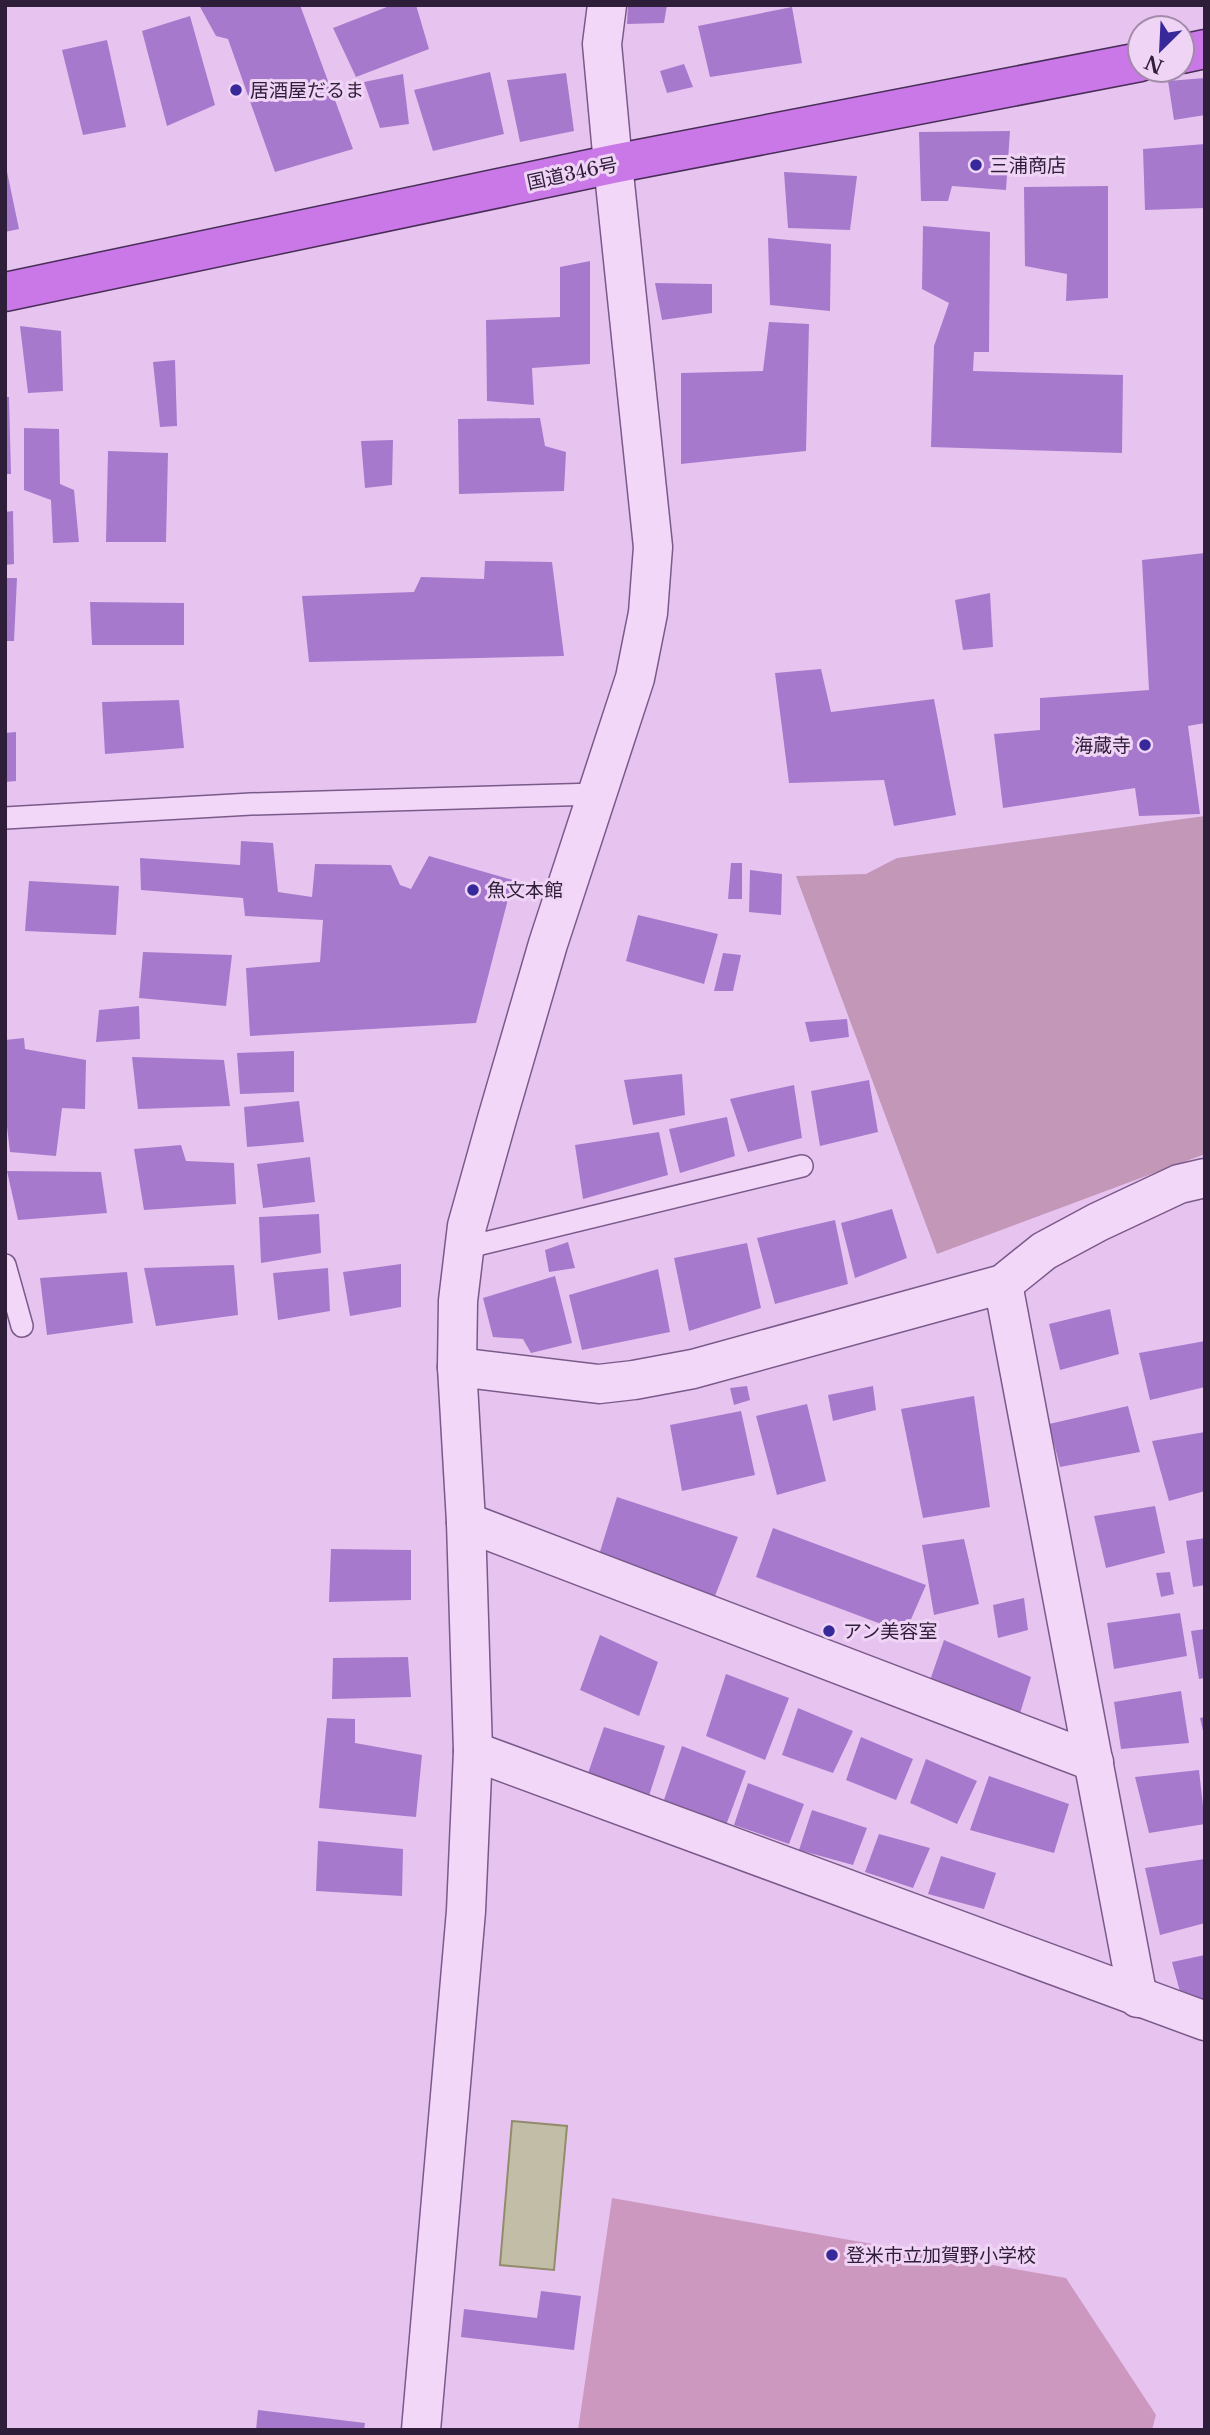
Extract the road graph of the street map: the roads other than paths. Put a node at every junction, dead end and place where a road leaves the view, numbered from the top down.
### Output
1 (607, 5) edge
2 (1126, 65) edge
3 (613, 164) junction
4 (5, 292) edge
5 (597, 794) junction
6 (5, 818) edge
7 (802, 1166) dead end
8 (1205, 1178) edge
9 (464, 1248) junction
10 (5, 1265) edge
11 (1003, 1284) junction
12 (22, 1325) dead end
13 (457, 1367) junction
14 (466, 1522) junction
15 (473, 1751) junction
16 (1094, 1762) junction
17 (1138, 1998) junction
18 (1205, 2021) edge
19 (421, 2430) edge

1 - 3 street
2 - 3 highway, 国道346号
3 - 4 highway, 国道346号
3 - 5 street
5 - 6 lane
5 - 9 street
7 - 9 lane
8 - 11 street
9 - 13 street
10 - 12 lane
11 - 13 street
11 - 16 street
13 - 14 street
14 - 15 street
14 - 16 street
15 - 17 street
15 - 19 street
16 - 17 street
17 - 18 street

